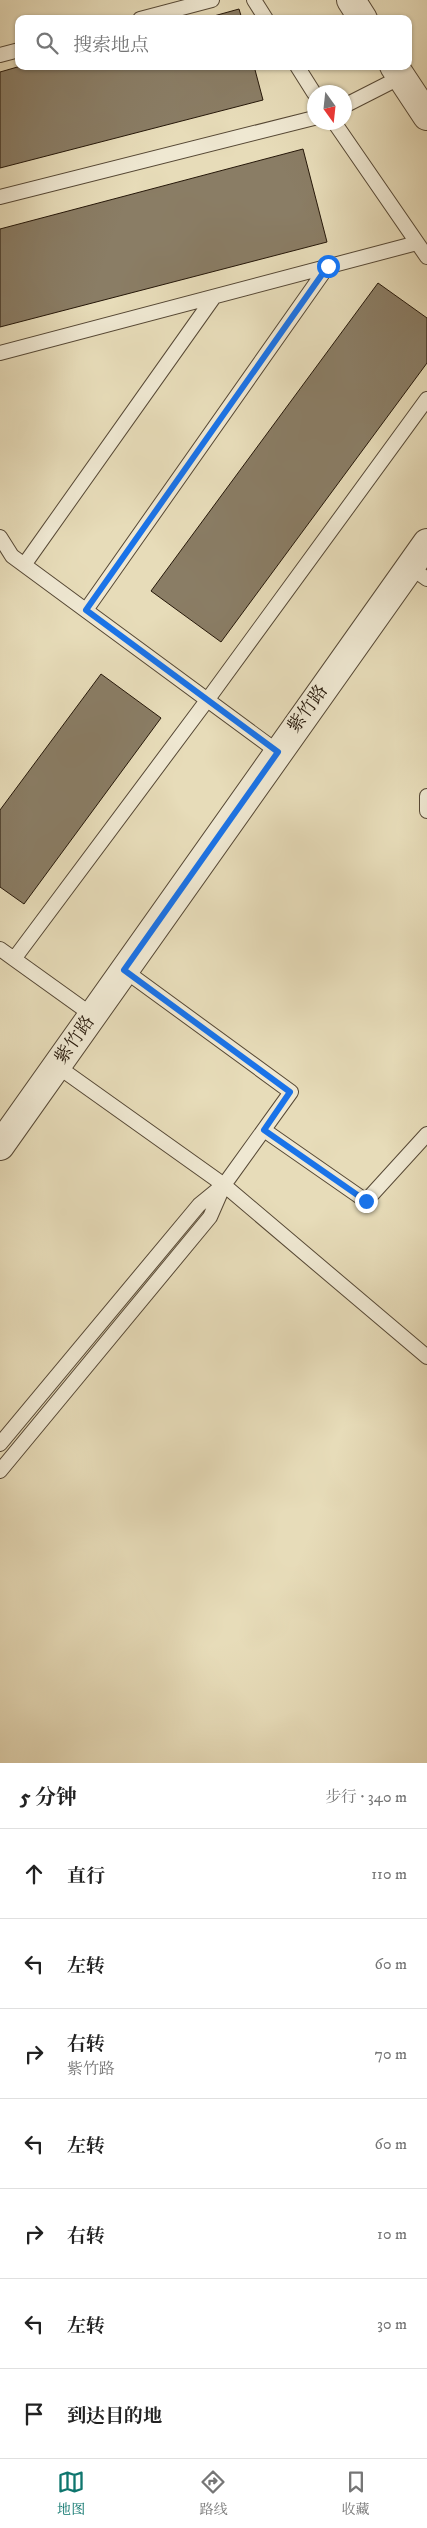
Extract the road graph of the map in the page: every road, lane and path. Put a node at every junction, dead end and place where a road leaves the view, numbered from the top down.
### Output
1 (212, 0) edge
2 (254, 0) edge
3 (351, 0) edge
4 (155, 15) edge
5 (263, 15) edge
6 (360, 15) edge
7 (15, 51) edge
8 (0, 55) edge
9 (300, 70) edge
10 (398, 72) edge
11 (309, 85) edge
12 (352, 101) edge
13 (427, 116) edge
14 (307, 120) edge
15 (339, 130) edge
16 (0, 197) edge
17 (417, 243) junction
18 (427, 257) edge
19 (328, 266) junction
20 (214, 297) junction
21 (0, 353) edge
22 (427, 398) edge
23 (0, 537) edge
24 (427, 543) edge
25 (24, 565) junction
26 (418, 573) edge
27 (86, 610) junction
28 (208, 699) junction
29 (278, 752) junction
30 (427, 796) edge
31 (427, 810) edge
32 (0, 949) edge
33 (14, 959) junction
34 (124, 970) junction
35 (92, 1016) junction
36 (56, 1066) junction
37 (264, 1130) junction
38 (427, 1134) edge
39 (0, 1146) edge
40 (224, 1185) junction
41 (427, 1357) edge
42 (0, 1444) edge
43 (0, 1472) edge

1 - 4 lane
2 - 5 lane
3 - 6 street
7 - 8 lane
9 - 11 lane
10 - 12 lane
10 - 13 street
14 - 16 lane
15 - 17 lane
17 - 18 lane
17 - 19 lane
19 - 20 lane
19 - 27 lane
20 - 21 lane
20 - 25 lane
22 - 28 lane
23 - 25 lane
24 - 26 street, 紫竹路
25 - 27 lane
26 - 29 street, 紫竹路
27 - 28 lane
28 - 29 lane
28 - 33 lane
29 - 34 street, 紫竹路
30 - 31 lane
32 - 33 lane
33 - 35 lane
34 - 35 street, 紫竹路
34 - 37 lane
35 - 36 street, 紫竹路
36 - 39 street, 紫竹路
36 - 40 lane
37 - 38 lane
37 - 40 lane
40 - 41 lane
40 - 42 lane
40 - 43 lane

